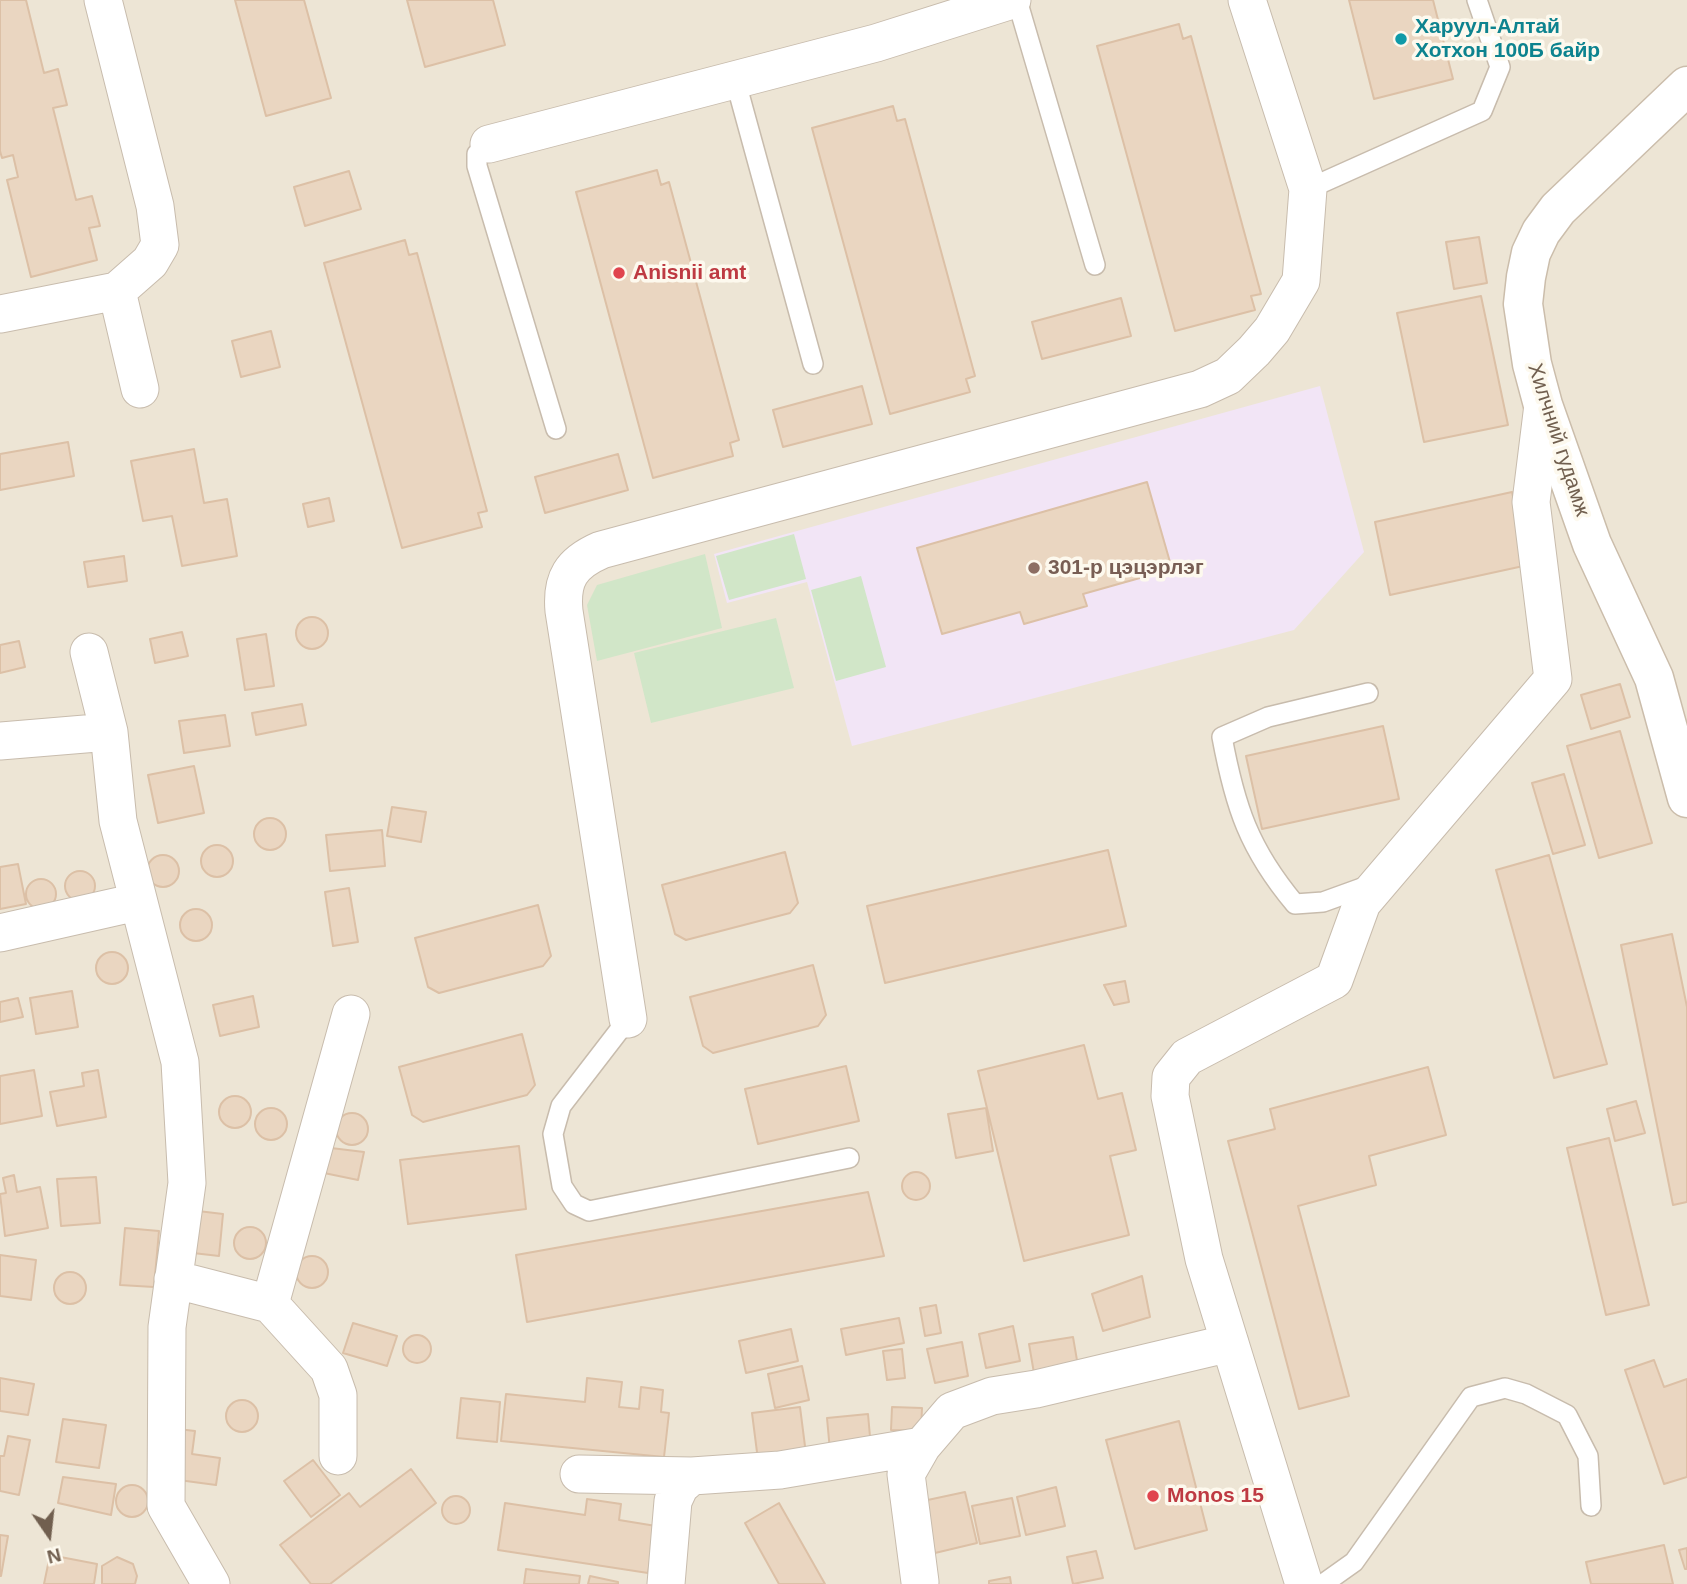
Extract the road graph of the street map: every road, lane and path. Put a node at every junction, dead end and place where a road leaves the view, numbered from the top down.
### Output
1 (103, 0) edge
2 (1014, 0) edge
3 (1247, 0) edge
4 (1477, 0) edge
5 (735, 79) junction
6 (1687, 86) edge
7 (489, 144) joint
8 (1308, 189) junction
9 (1095, 265) dead end
10 (117, 290) junction
11 (0, 314) edge
12 (813, 364) dead end
13 (140, 389) dead end
14 (1543, 405) junction
15 (555, 429) dead end
16 (89, 652) dead end
17 (1367, 693) dead end
18 (109, 732) junction
19 (0, 741) edge
20 (1687, 798) edge
21 (1381, 882) junction
22 (137, 902) junction
23 (0, 933) edge
24 (351, 1014) dead end
25 (628, 1020) joint
26 (849, 1158) dead end
27 (173, 1279) junction
28 (270, 1304) junction
29 (1230, 1343) junction
30 (922, 1446) junction
31 (338, 1456) dead end
32 (579, 1474) dead end
33 (692, 1476) junction
34 (1591, 1506) dead end
35 (920, 1582) dead end
36 (211, 1584) edge
37 (666, 1584) edge
38 (1304, 1584) edge
39 (1323, 1584) edge

1 - 10 street
2 - 5 street
2 - 9 lane
3 - 8 street
4 - 8 lane
5 - 7 street
5 - 12 lane
6 - 14 main road, Хилчний гудамж
7 - 15 lane
8 - 25 street
10 - 11 street
10 - 13 street
14 - 20 main road, Хилчний гудамж
14 - 21 street
16 - 18 street
17 - 21 lane
18 - 19 street
18 - 22 street
21 - 29 street
22 - 23 street
22 - 27 street
24 - 28 street
25 - 26 lane
27 - 28 street
27 - 36 street
28 - 31 street
29 - 30 street
29 - 38 street
30 - 33 street
30 - 35 street
32 - 33 street
33 - 37 street
34 - 39 lane

